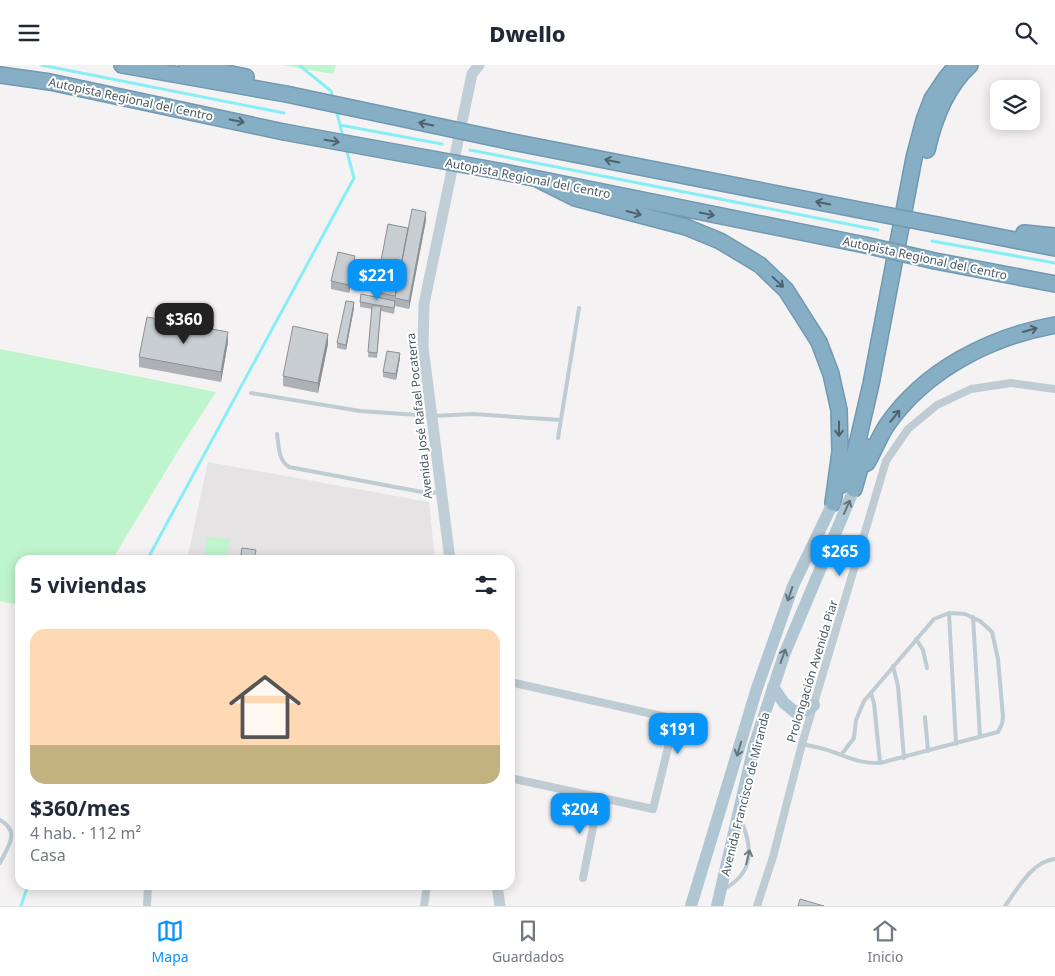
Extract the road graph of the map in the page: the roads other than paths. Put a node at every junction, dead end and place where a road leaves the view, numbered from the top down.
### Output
1 (122, 65) edge
2 (187, 65) edge
3 (479, 65) edge
4 (957, 65) edge
5 (970, 65) edge
6 (0, 75) edge
7 (280, 93) junction
8 (539, 180) junction
9 (939, 225) junction
10 (1055, 236) edge
11 (1055, 248) edge
12 (1055, 284) edge
13 (578, 308) dead end
14 (1055, 325) edge
15 (1055, 389) edge
16 (251, 393) dead end
17 (432, 415) junction
18 (561, 420) junction
19 (277, 433) dead end
20 (558, 438) dead end
21 (854, 489) junction
22 (441, 492) junction
23 (833, 503) junction
24 (449, 555) edge
25 (949, 613) junction
26 (972, 617) junction
27 (916, 639) junction
28 (893, 666) junction
29 (927, 668) dead end
30 (515, 683) edge
31 (773, 687) junction
32 (871, 693) junction
33 (814, 705) junction
34 (926, 717) dead end
35 (980, 737) junction
36 (802, 744) junction
37 (956, 744) junction
38 (928, 751) junction
39 (841, 755) junction
40 (904, 758) junction
41 (880, 763) junction
42 (515, 779) edge
43 (599, 797) junction
44 (738, 813) junction
45 (0, 820) edge
46 (1055, 859) edge
47 (0, 863) edge
48 (583, 878) dead end
49 (148, 890) edge
50 (426, 890) edge
51 (498, 890) edge
52 (720, 891) junction
53 (146, 906) edge
54 (424, 906) edge
55 (500, 906) edge
56 (691, 906) edge
57 (717, 906) edge
58 (757, 906) edge
59 (1005, 906) edge

1 - 7 highway
2 - 7 highway
3 - 17 street, Avenida José Rafael Pocaterra
4 - 23 highway
5 - 21 highway
6 -> 8 highway, Autopista Regional del Centro, bridge
9 -> 7 highway, bridge
8 -> 12 highway, Autopista Regional del Centro, bridge
8 -> 23 highway
9 - 10 highway
9 - 11 highway
13 - 18 lane
21 -> 14 highway
15 - 33 street, Prolongación Avenida Piar
16 - 17 lane
17 - 18 lane
17 - 22 street, Avenida José Rafael Pocaterra
18 - 20 lane
19 - 22 lane
31 -> 21 main road, Avenida Francisco de Miranda
22 - 24 street, Avenida José Rafael Pocaterra
23 -> 56 main road, Avenida Francisco de Miranda
25 - 26 lane
25 - 27 lane
25 - 37 lane
26 - 35 lane
26 - 35 lane
27 - 28 lane
27 - 29 lane
28 - 32 lane
28 - 40 lane
30 - 43 street
31 - 33 main road
31 - 44 main road, Avenida Francisco de Miranda
32 - 39 lane
32 - 41 lane
33 - 36 street, Prolongación Avenida Piar
34 - 38 lane
35 - 37 lane
36 - 39 lane
36 - 58 street, Prolongación Avenida Piar
37 - 38 lane
38 - 40 lane
39 - 41 lane
40 - 41 lane
42 - 43 street
43 - 48 street
44 - 52 main road, Avenida Francisco de Miranda
52 -> 44 lane
45 - 47 lane
46 - 59 lane
49 - 53 street
50 - 54 street
51 - 55 street
52 - 57 main road, Avenida Francisco de Miranda

